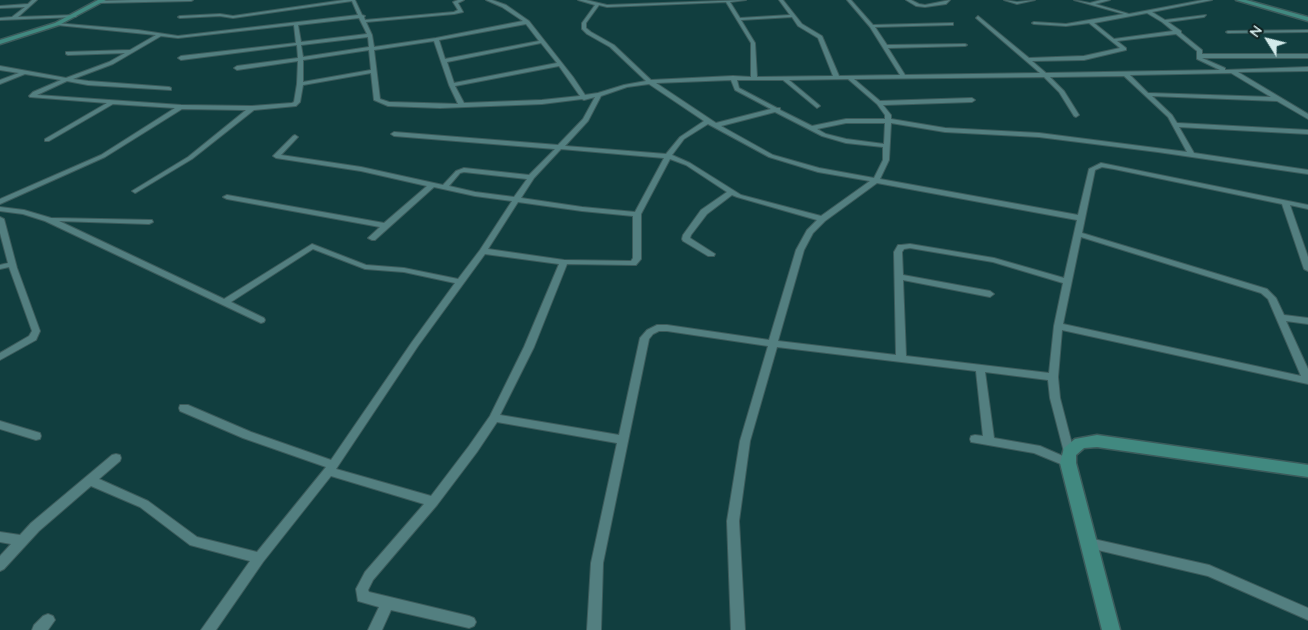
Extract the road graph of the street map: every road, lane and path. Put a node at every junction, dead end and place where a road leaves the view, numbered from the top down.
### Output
1 (35, 0) edge
2 (191, 0) edge
3 (462, 0) edge
4 (488, 0) edge
5 (580, 0) edge
6 (744, 0) edge
7 (781, 0) edge
8 (849, 0) edge
9 (908, 0) edge
10 (948, 0) edge
11 (1006, 0) edge
12 (1033, 0) edge
13 (1076, 0) edge
14 (1108, 0) edge
15 (1210, 0) edge
16 (1239, 0) edge
17 (1247, 0) edge
18 (101, 1) edge
19 (727, 1) edge
20 (684, 2) edge
21 (1089, 3) junction
22 (598, 5) junction
23 (29, 6) junction
24 (0, 7) edge
25 (1149, 12) junction
26 (1130, 14) junction
27 (75, 16) junction
28 (794, 16) junction
29 (1204, 16) dead end
30 (180, 17) dead end
31 (978, 17) dead end
32 (1308, 17) edge
33 (0, 19) edge
34 (12, 19) junction
35 (364, 19) junction
36 (738, 19) junction
37 (1164, 21) junction
38 (527, 22) junction
39 (1090, 22) junction
40 (1034, 23) dead end
41 (57, 24) junction
42 (951, 24) dead end
43 (296, 25) junction
44 (872, 26) junction
45 (225, 27) dead end
46 (1308, 31) edge
47 (1179, 32) junction
48 (1228, 32) dead end
49 (223, 33) junction
50 (160, 35) junction
51 (370, 35) junction
52 (436, 39) junction
53 (1115, 40) junction
54 (0, 42) edge
55 (541, 42) junction
56 (965, 44) dead end
57 (300, 45) junction
58 (372, 47) junction
59 (886, 47) junction
60 (131, 51) junction
61 (68, 53) dead end
62 (1200, 56) junction
63 (1308, 56) edge
64 (181, 58) dead end
65 (301, 58) junction
66 (1028, 60) junction
67 (1051, 60) junction
68 (443, 61) junction
69 (560, 64) junction
70 (1057, 64) dead end
71 (0, 68) edge
72 (237, 68) dead end
73 (1308, 68) edge
74 (1064, 69) dead end
75 (1228, 70) junction
76 (372, 71) junction
77 (23, 73) junction
78 (1044, 74) junction
79 (1070, 74) junction
80 (1125, 74) junction
81 (903, 76) junction
82 (734, 78) junction
83 (754, 78) junction
84 (784, 78) junction
85 (837, 78) junction
86 (850, 78) junction
87 (65, 80) junction
88 (0, 82) edge
89 (650, 82) junction
90 (300, 84) junction
91 (452, 85) junction
92 (170, 89) dead end
93 (1149, 94) junction
94 (599, 95) junction
95 (584, 98) junction
96 (1280, 99) junction
97 (972, 100) dead end
98 (879, 103) junction
99 (110, 104) junction
100 (462, 105) junction
101 (817, 106) dead end
102 (181, 107) junction
103 (252, 108) junction
104 (778, 109) junction
105 (1076, 115) dead end
106 (1308, 118) edge
107 (708, 121) junction
108 (889, 121) junction
109 (716, 125) junction
110 (1176, 125) junction
111 (812, 128) junction
112 (1308, 132) edge
113 (394, 134) dead end
114 (294, 137) dead end
115 (48, 140) dead end
116 (887, 146) junction
117 (560, 147) junction
118 (1192, 154) junction
119 (668, 156) junction
120 (1308, 172) edge
121 (531, 176) junction
122 (876, 180) junction
123 (432, 185) junction
124 (444, 188) junction
125 (135, 190) dead end
126 (730, 192) junction
127 (227, 197) dead end
128 (514, 200) junction
129 (0, 202) edge
130 (1286, 202) junction
131 (1308, 207) edge
132 (0, 209) edge
133 (637, 214) junction
134 (1080, 218) junction
135 (0, 219) edge
136 (48, 219) junction
137 (822, 219) junction
138 (149, 222) dead end
139 (386, 226) junction
140 (1078, 234) junction
141 (372, 238) dead end
142 (1304, 249) edge
143 (483, 251) junction
144 (711, 254) dead end
145 (564, 262) junction
146 (12, 264) junction
147 (0, 267) edge
148 (1308, 269) edge
149 (899, 277) junction
150 (1068, 281) junction
151 (460, 282) junction
152 (990, 294) dead end
153 (224, 303) junction
154 (1281, 316) junction
155 (261, 320) dead end
156 (1308, 321) edge
157 (1058, 326) junction
158 (775, 344) junction
159 (0, 356) edge
160 (901, 359) junction
161 (980, 368) junction
162 (1053, 377) junction
163 (1308, 380) edge
164 (184, 408) dead end
165 (494, 418) junction
166 (0, 425) edge
167 (36, 436) dead end
168 (975, 439) dead end
169 (623, 440) junction
170 (989, 441) junction
171 (116, 458) dead end
172 (1068, 458) junction
173 (332, 468) junction
174 (1308, 471) edge
175 (90, 480) junction
176 (433, 502) junction
177 (0, 537) edge
178 (21, 541) junction
179 (1089, 543) junction
180 (259, 558) junction
181 (0, 565) edge
182 (387, 603) junction
183 (1308, 614) edge
184 (469, 622) dead end
185 (208, 630) edge
186 (375, 630) edge
187 (594, 630) edge
188 (738, 630) edge
189 (1111, 630) edge

1 - 23 street
2 - 18 street
3 - 35 street
4 - 38 street
5 - 22 street
6 - 19 street
7 - 28 street
8 - 44 street
9 - 10 street
11 - 12 street
13 - 21 street
14 - 21 street
15 - 25 street
16 - 32 street
17 - 32 street
18 - 27 street
19 - 20 street
19 - 36 street
20 - 22 street
21 - 26 street
22 - 89 street
23 - 24 street
23 - 34 street
25 - 26 street
25 - 37 street
26 - 39 street
27 - 34 street
27 - 41 street
28 - 36 street
28 - 85 street
29 - 37 street
30 - 35 street
31 - 66 street
33 - 34 street
35 - 43 street
35 - 51 street
36 - 83 street
37 - 47 street
38 - 52 street
38 - 55 street
39 - 40 street
39 - 53 street
41 - 50 street
41 - 54 street
42 - 44 street
43 - 49 street
43 - 57 street
44 - 59 street
45 - 49 street
46 - 48 street
47 - 53 street
47 - 62 street
49 - 50 street
50 - 60 street
51 - 57 street
51 - 58 street
52 - 58 street
52 - 68 street
53 - 67 street
55 - 68 street
55 - 69 street
56 - 59 street
57 - 64 street
57 - 65 street
58 - 65 street
58 - 76 street
59 - 81 street
60 - 61 street
60 - 87 street
62 - 63 street
62 - 75 street
65 - 72 street
65 - 90 street
66 - 67 street
66 - 78 street
67 - 70 street
68 - 91 street
69 - 91 street
69 - 95 street
71 - 77 street
73 - 75 street
74 - 79 street
75 - 80 street
75 - 96 street
76 - 90 street
76 - 100 street
77 - 87 street
77 - 88 street
78 - 79 street
78 - 81 street
78 - 105 street
79 - 80 street
80 - 93 street
81 - 86 street
82 - 83 street
82 - 89 street
82 - 104 street
83 - 84 street
84 - 85 street
84 - 101 street
85 - 86 street
86 - 98 street
87 - 92 street
87 - 99 street
89 - 94 street
89 - 107 street
90 - 103 street
91 - 100 street
93 - 96 street
93 - 110 street
94 - 95 street
94 - 117 street
95 - 100 street
96 - 106 street
97 - 98 street
98 - 108 street
99 - 102 street
99 - 115 street
102 - 103 street
102 - 129 street
103 - 125 street
104 - 109 street
104 - 111 street
107 - 109 street
107 - 119 street
108 - 111 street
108 - 116 street
108 - 118 street
109 - 122 street
110 - 112 street
110 - 118 street
111 - 116 street
113 - 117 street
114 - 123 street
116 - 122 street
117 - 119 street
117 - 121 street
118 - 120 street
119 - 126 street
119 - 133 street
121 - 124 street
121 - 128 street
122 - 134 street
122 - 137 street
123 - 124 street
123 - 139 street
124 - 128 street
126 - 137 street
126 - 144 street
127 - 139 street
128 - 133 street
128 - 143 street
130 - 131 street
130 - 134 street
130 - 142 street
132 - 136 street
133 - 145 street
134 - 140 street
135 - 146 street
136 - 138 street
136 - 153 street
137 - 158 street
139 - 141 street
140 - 150 street
140 - 154 street
142 - 148 street
143 - 145 street
143 - 151 street
145 - 165 street
146 - 147 street
146 - 159 street
149 - 150 street
149 - 152 street
149 - 160 street
150 - 157 street
151 - 153 street
151 - 173 street
153 - 155 street
154 - 156 street
154 - 163 street
157 - 162 street
157 - 163 street
158 - 160 street
158 - 169 street
158 - 188 street
160 - 161 street
161 - 162 street
161 - 170 street
162 - 172 street
164 - 173 street
165 - 169 street
165 - 176 street
166 - 167 street
168 - 170 street
169 - 187 street
170 - 172 street
171 - 175 street
172 - 174 street
172 - 179 street
173 - 176 street
173 - 180 street
175 - 178 street
175 - 180 street
176 - 182 street
177 - 178 street
178 - 181 street
179 - 183 street
179 - 189 street
180 - 185 street
182 - 184 street
182 - 186 street

